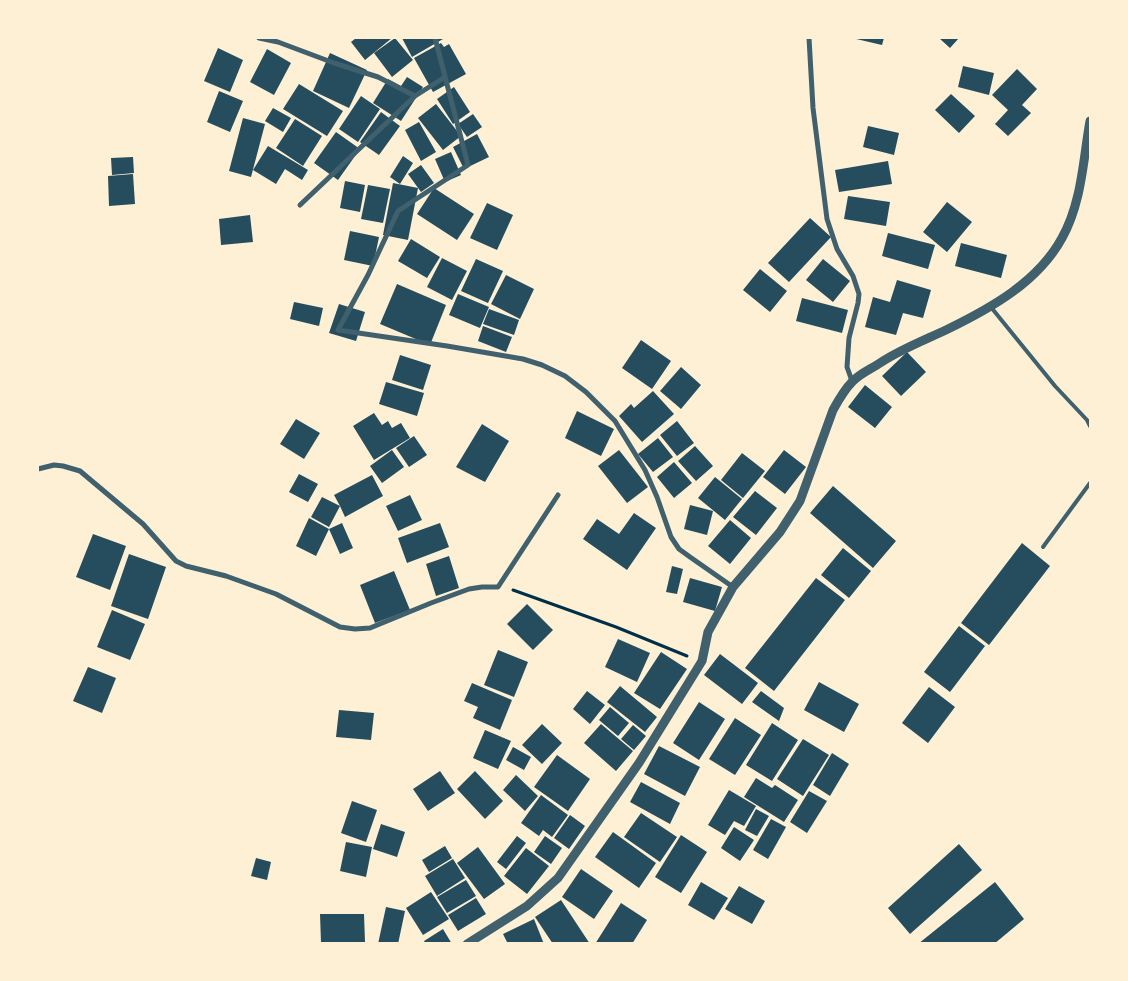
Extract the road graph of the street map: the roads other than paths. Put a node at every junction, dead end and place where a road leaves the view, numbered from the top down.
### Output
1 (259, 38) edge
2 (435, 38) edge
3 (809, 38) edge
4 (445, 77) junction
5 (415, 96) junction
6 (1090, 121) edge
7 (300, 206) dead end
8 (990, 306) junction
9 (852, 381) junction
10 (1090, 426) edge
11 (38, 469) edge
12 (1090, 483) edge
13 (558, 495) dead end
14 (1043, 547) dead end
15 (733, 587) junction
16 (467, 944) edge

1 - 5 street
2 - 4 street
3 - 9 street
4 - 5 street
4 - 15 street
5 - 7 street
6 - 8 street
8 - 9 street
8 - 10 lane
9 - 15 street
11 - 13 street
12 - 14 lane
15 - 16 street

